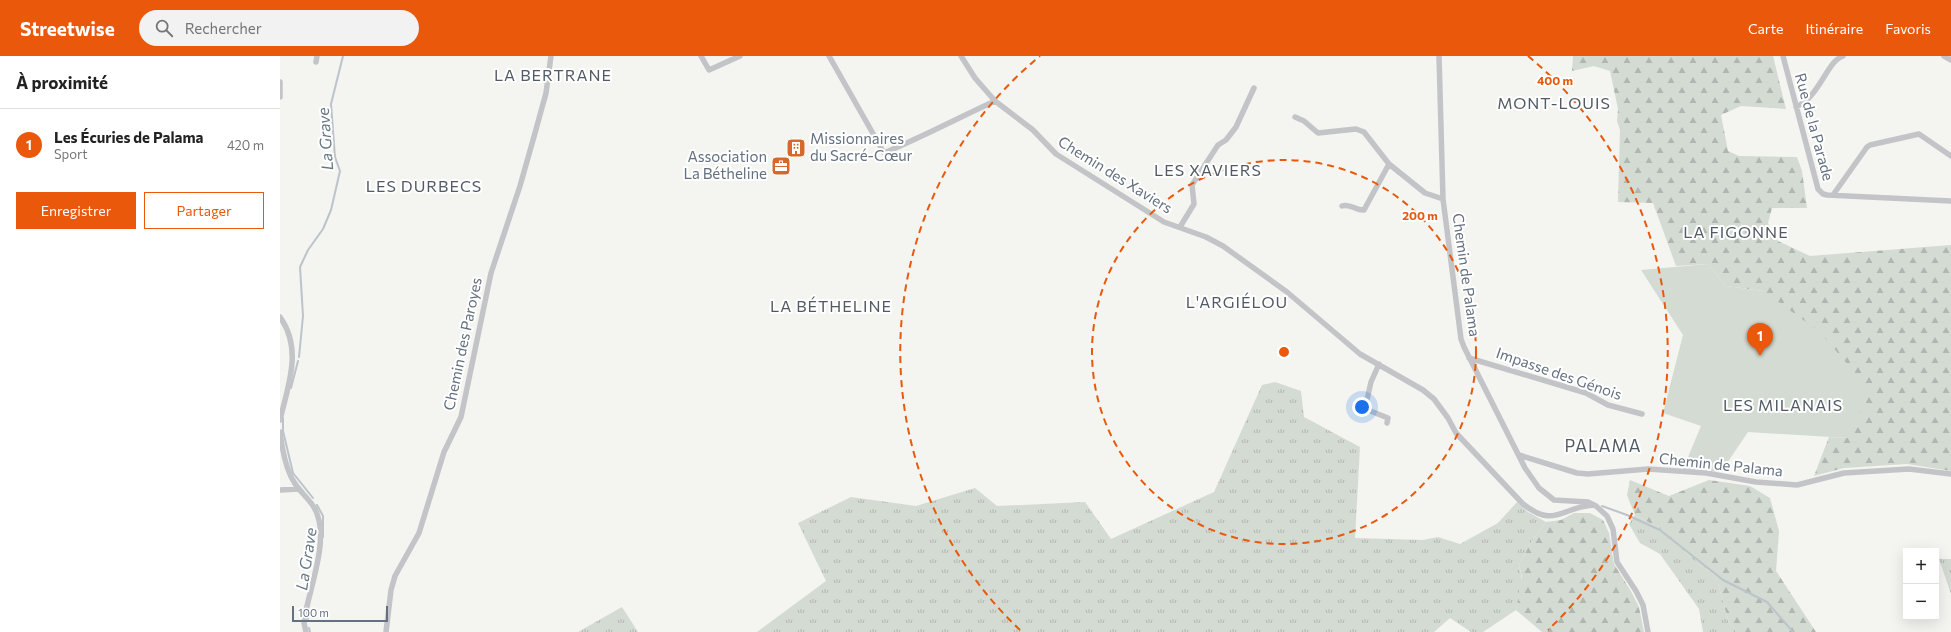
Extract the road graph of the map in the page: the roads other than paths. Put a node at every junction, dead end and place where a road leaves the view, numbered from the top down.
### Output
1 (551, 56) edge
2 (701, 56) edge
3 (740, 56) edge
4 (829, 56) edge
5 (961, 56) edge
6 (1439, 56) edge
7 (1783, 56) edge
8 (1843, 56) edge
9 (1944, 56) edge
10 (1951, 60) edge
11 (280, 82) edge
12 (1254, 88) dead end
13 (280, 97) edge
14 (996, 101) junction
15 (1796, 107) junction
16 (1295, 117) dead end
17 (1951, 156) edge
18 (1389, 164) junction
19 (1833, 195) junction
20 (1443, 200) junction
21 (1951, 201) edge
22 (1342, 206) dead end
23 (1180, 227) junction
24 (280, 318) edge
25 (1469, 358) junction
26 (1379, 364) junction
27 (1642, 414) dead end
28 (280, 420) edge
29 (1387, 423) dead end
30 (280, 432) edge
31 (1519, 455) junction
32 (1951, 474) edge
33 (299, 489) junction
34 (280, 490) edge
35 (1594, 505) junction
36 (306, 632) edge
37 (386, 632) edge
38 (1648, 632) edge

1 - 37 street, Chemin des Paroyes
2 - 3 street
4 - 14 street
5 - 14 street, Chemin des Xaviers
6 - 20 street, Chemin de Palama
7 - 15 street, Rue de la Parade
8 - 15 street
9 - 10 street
11 - 13 street
12 - 23 street
14 - 23 street, Chemin des Xaviers
15 - 19 street, Rue de la Parade
16 - 18 street
17 - 19 street
18 - 20 street
18 - 22 street
19 - 21 street, Rue de la Parade
20 - 25 street, Chemin de Palama
23 - 26 street, Chemin des Xaviers
24 - 28 street
25 - 27 street, Impasse des Génois
25 - 31 street, Chemin de Palama
26 - 29 street
26 - 35 street, Chemin des Xaviers
30 - 33 street
31 - 32 street, Chemin de Palama
31 - 35 street
33 - 34 street
33 - 36 street
35 - 38 street

